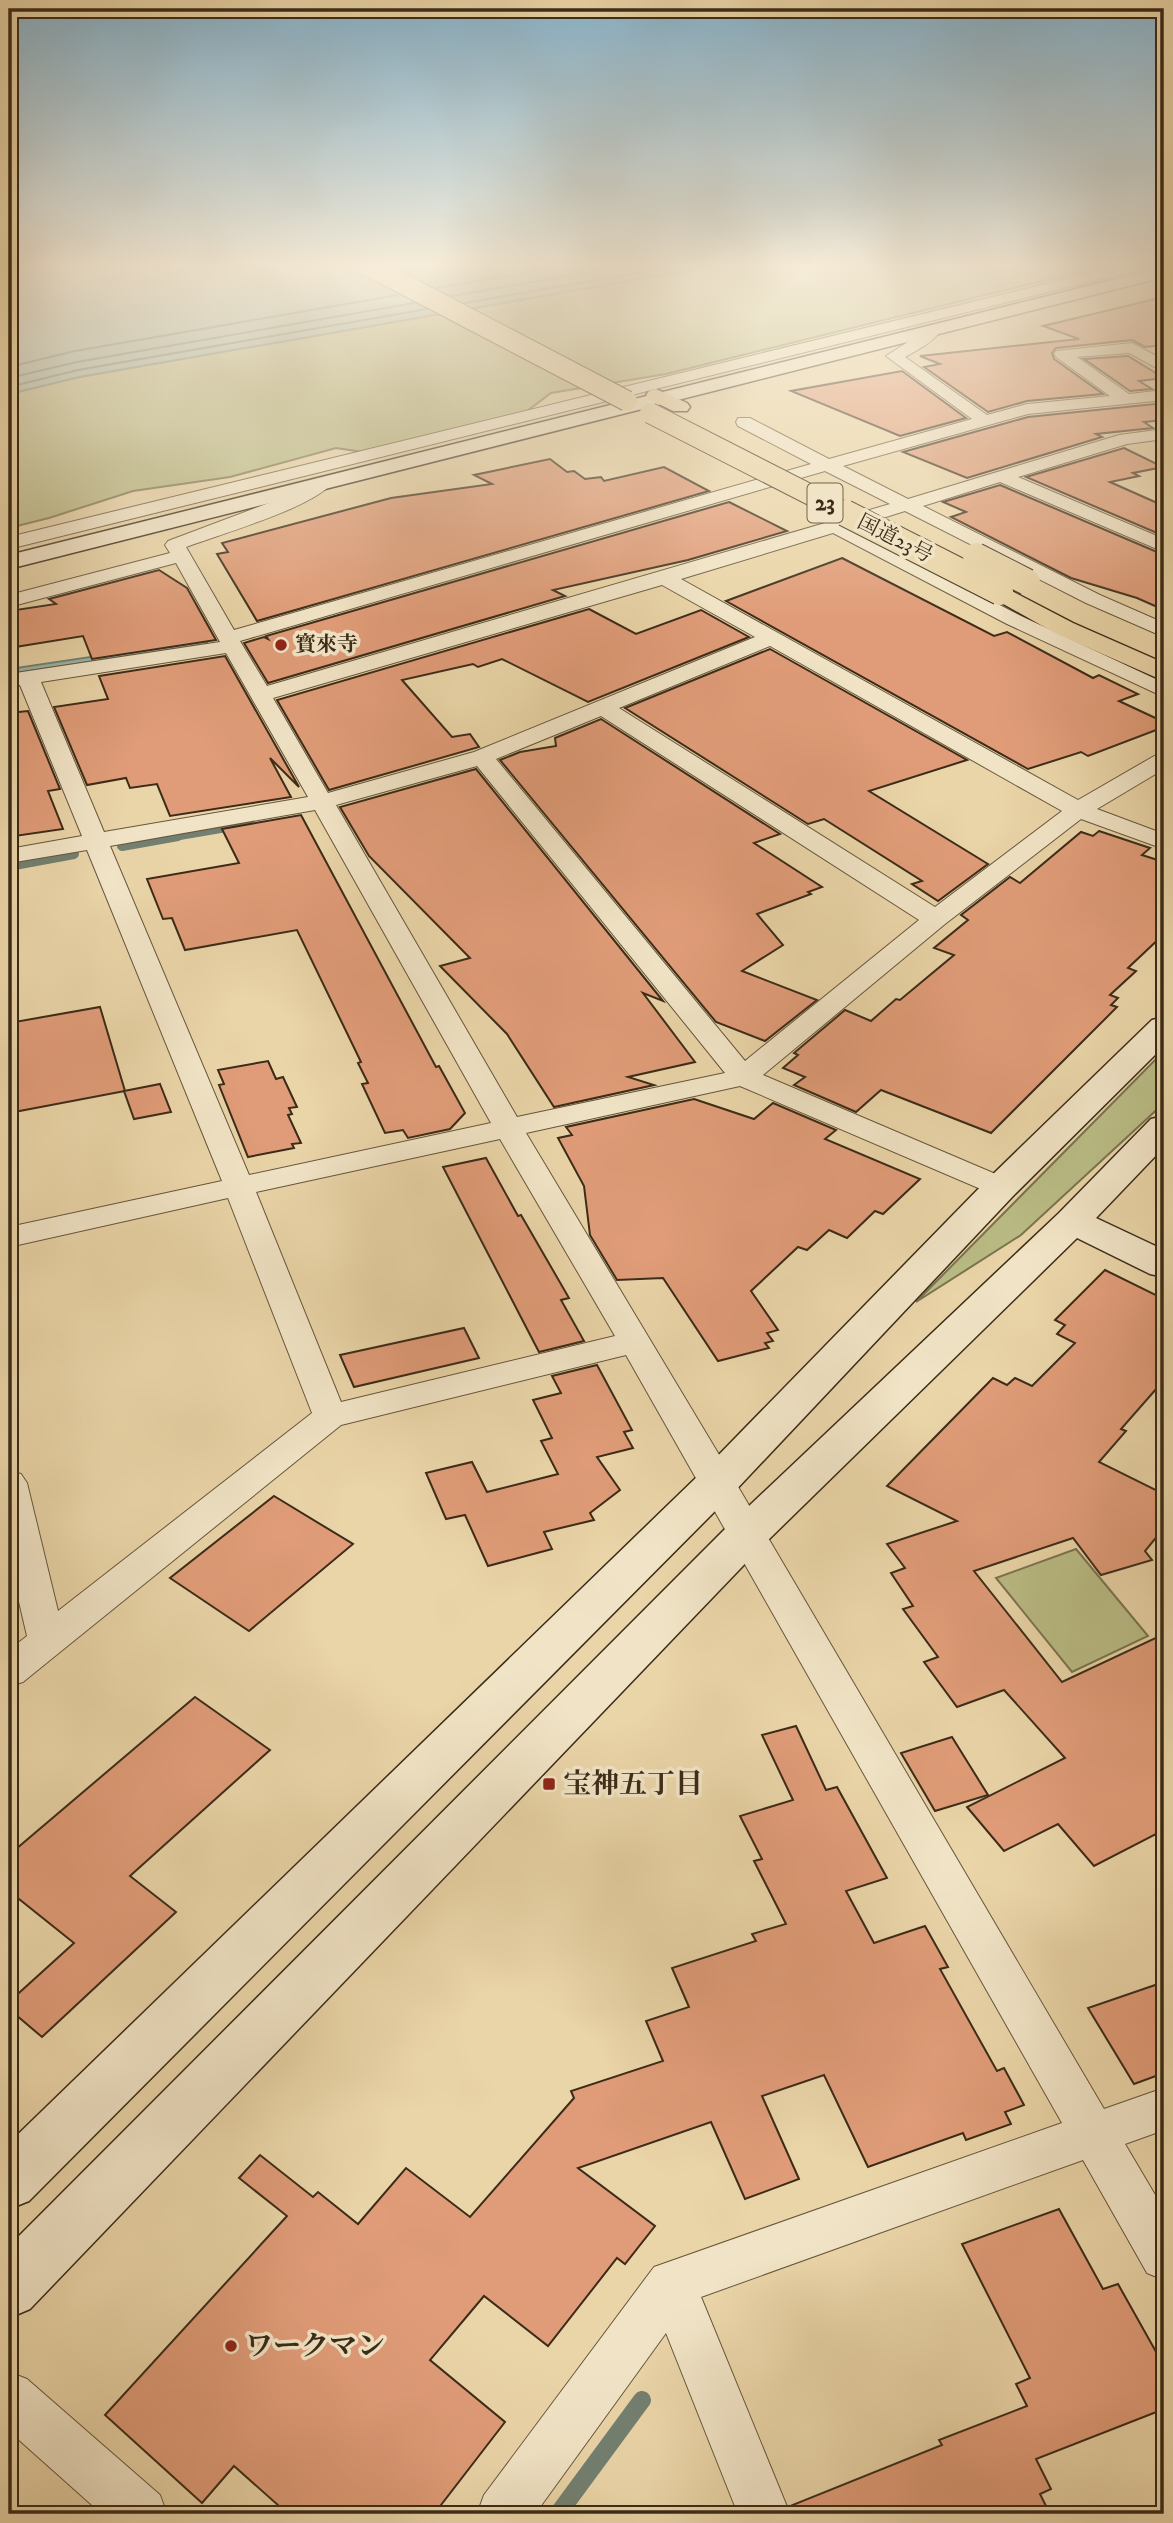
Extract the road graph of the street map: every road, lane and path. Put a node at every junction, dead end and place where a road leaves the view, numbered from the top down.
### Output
1 (610, 383) edge
2 (615, 383) edge
3 (661, 383) edge
4 (730, 383) edge
5 (931, 383) edge
6 (1103, 383) edge
7 (1164, 395) edge
8 (1126, 399) junction
9 (652, 403) junction
10 (985, 421) junction
11 (744, 422) dead end
12 (1164, 435) edge
13 (1125, 439) junction
14 (1154, 453) dead end
15 (827, 465) junction
16 (1000, 476) junction
17 (324, 482) junction
18 (903, 504) junction
19 (833, 526) junction
20 (9, 543) edge
21 (1164, 546) edge
22 (181, 556) junction
23 (9, 562) edge
24 (664, 578) junction
25 (9, 601) edge
26 (1164, 631) edge
27 (771, 638) junction
28 (230, 642) junction
29 (1164, 650) edge
30 (1164, 673) edge
31 (18, 678) edge
32 (1164, 691) edge
33 (260, 695) junction
34 (602, 707) junction
35 (482, 757) junction
36 (1164, 760) edge
37 (322, 802) junction
38 (1078, 810) junction
39 (94, 842) junction
40 (1164, 842) edge
41 (9, 856) edge
42 (936, 919) junction
43 (1164, 1027) edge
44 (743, 1077) junction
45 (1164, 1127) edge
46 (509, 1129) junction
47 (239, 1187) junction
48 (1000, 1187) junction
49 (1072, 1221) junction
50 (9, 1237) edge
51 (1164, 1265) edge
52 (634, 1342) junction
53 (330, 1416) junction
54 (718, 1482) junction
55 (9, 1483) edge
56 (746, 1535) junction
57 (47, 1642) junction
58 (9, 1671) edge
59 (1164, 2109) edge
60 (1094, 2134) junction
61 (9, 2182) edge
62 (1164, 2256) edge
63 (671, 2284) junction
64 (9, 2288) edge
65 (9, 2397) edge
66 (141, 2514) edge
67 (503, 2514) edge
68 (764, 2514) edge

1 - 9 highway, 国道23号 / 23, bridge
2 - 9 highway, 国道23号 / 23
3 - 20 street
4 - 9 street
5 - 10 street
6 - 8 street
7 - 8 street
8 - 10 street
9 - 17 street
9 - 29 highway, 国道23号 / 23, bridge
9 - 30 highway, 国道23号 / 23, bridge
10 - 15 street
11 - 15 street
12 - 13 street
13 - 14 street
13 - 16 street
15 - 18 street
15 - 28 street
16 - 18 street
16 - 21 street
17 - 22 street
17 - 23 street
18 - 19 street
18 - 26 street
19 - 24 street
19 - 32 street
22 - 25 street
22 - 28 street
24 - 27 street
24 - 33 street
27 - 34 street
27 - 38 street
28 - 31 street
28 - 33 street
31 - 39 street
33 - 37 street
34 - 35 street
34 - 42 street
35 - 37 street
35 - 44 street
36 - 38 street
37 - 39 street
37 - 46 street
38 - 40 street
38 - 42 street
39 - 41 street
39 - 47 street
42 - 44 street
43 - 48 street
44 - 46 street
44 - 48 street
45 - 49 street
46 - 47 street
46 - 52 street
47 - 50 street
47 - 53 street
48 - 54 street
49 - 51 street
49 - 56 street
52 - 53 street
52 - 54 street
53 - 57 street
54 - 56 street
54 - 61 street
55 - 57 street
56 - 60 street
56 - 64 street
57 - 58 street
59 - 60 street
60 - 62 street
60 - 63 street
63 - 67 street
63 - 68 street
65 - 66 street

